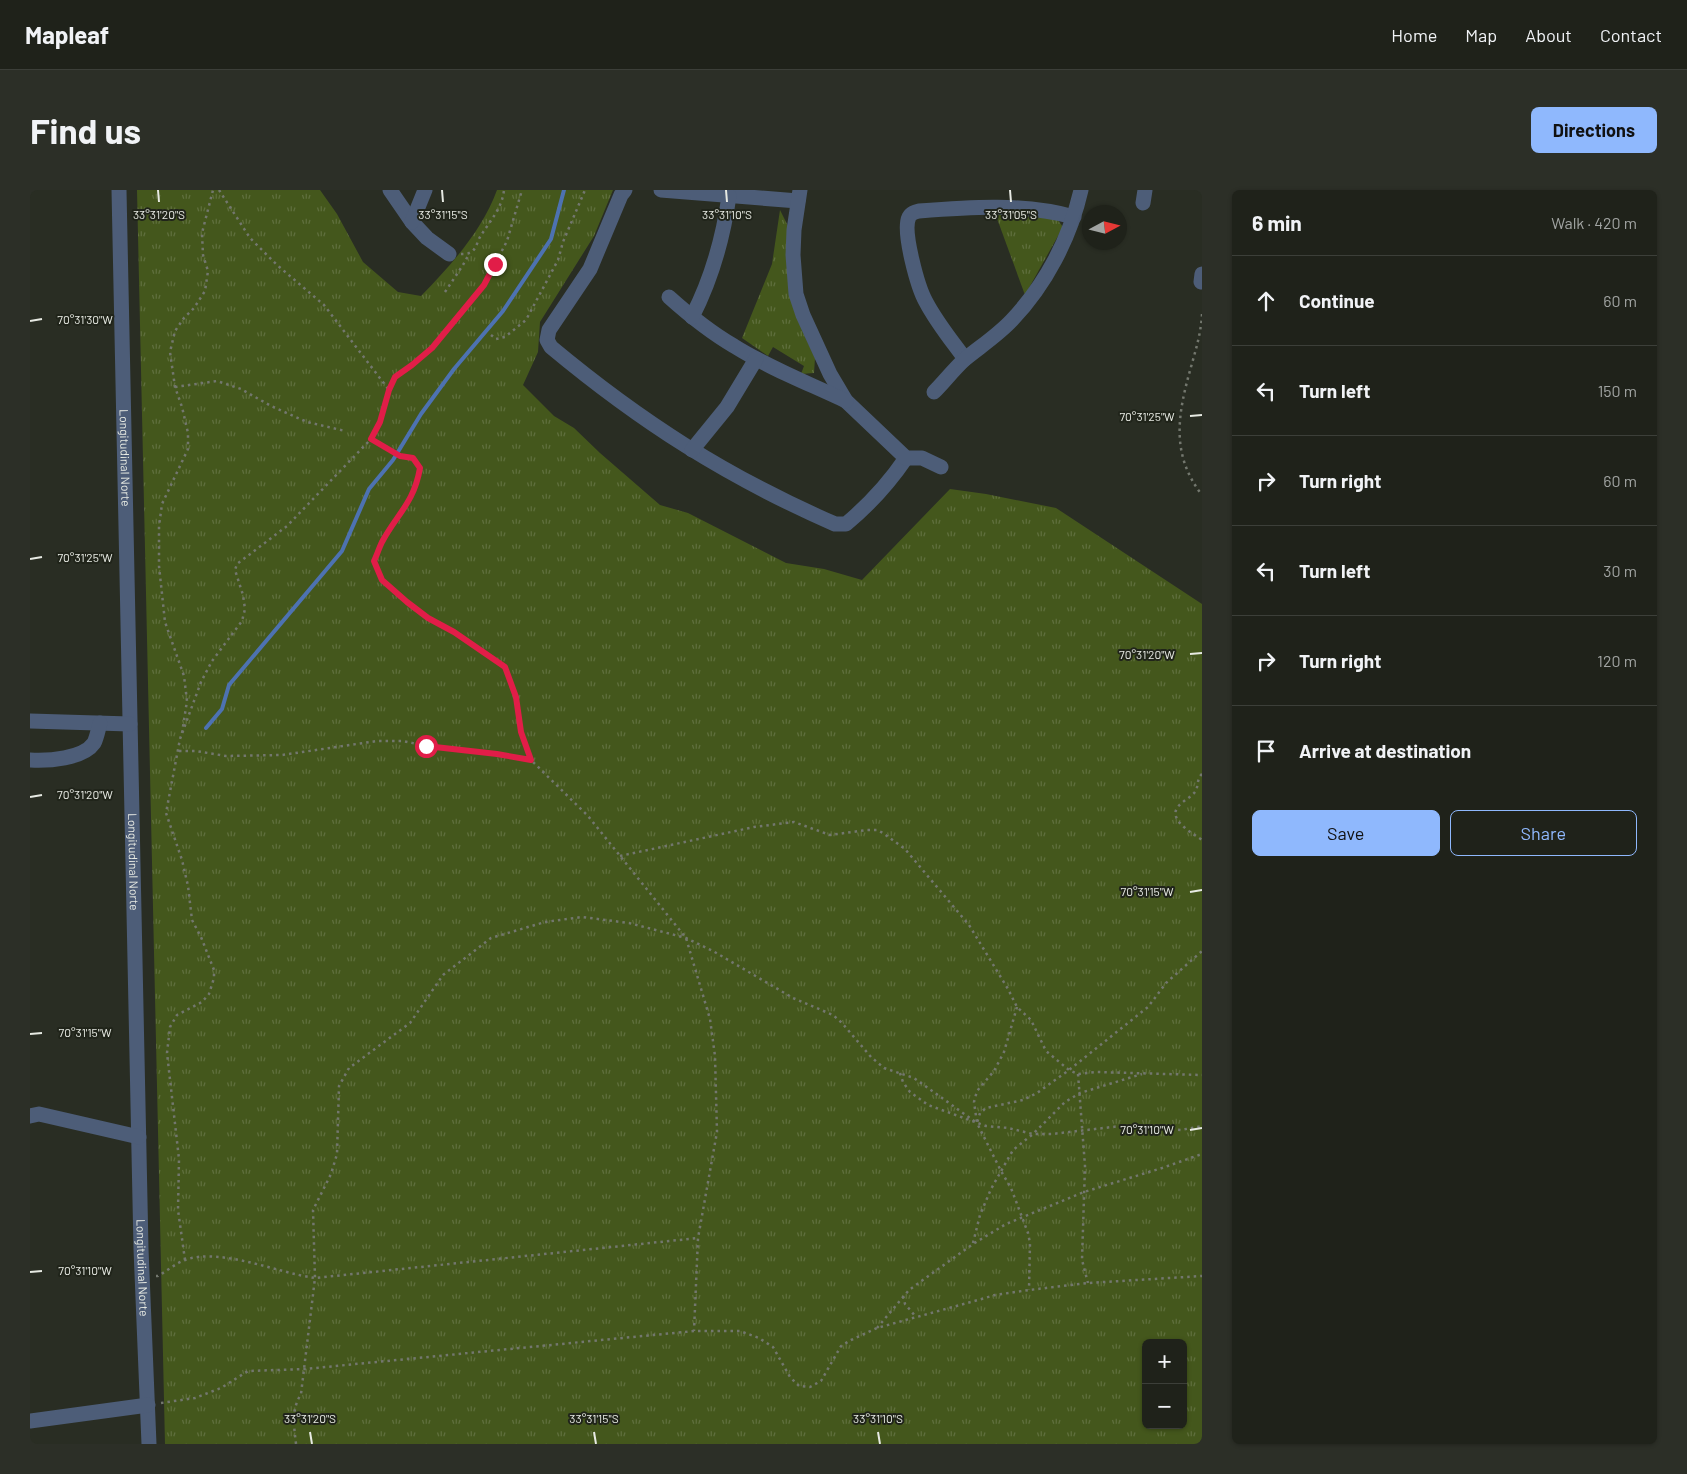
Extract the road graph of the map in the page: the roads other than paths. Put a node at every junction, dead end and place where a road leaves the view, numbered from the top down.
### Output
1 (119, 190) edge
2 (425, 190) edge
3 (625, 190) edge
4 (661, 190) edge
5 (1081, 190) edge
6 (394, 192) edge
7 (730, 196) junction
8 (799, 196) edge
9 (1074, 217) junction
10 (412, 222) junction
11 (449, 254) road end
12 (669, 297) dead end
13 (692, 317) junction
14 (756, 358) junction
15 (823, 359) junction
16 (965, 360) junction
17 (803, 380) junction
18 (934, 392) dead end
19 (846, 401) junction
20 (692, 450) junction
21 (906, 458) junction
22 (940, 467) dead end
23 (30, 721) edge
24 (100, 724) junction
25 (130, 724) junction
26 (30, 760) edge
27 (30, 1116) edge
28 (139, 1137) junction
29 (148, 1405) junction
30 (30, 1421) edge
31 (149, 1444) edge

1 - 25 street, Longitudinal Norte
2 - 10 street
3 - 20 street
4 - 7 street
5 - 9 street
6 - 10 street
7 - 8 street
7 - 13 street
8 - 15 street
9 - 16 street
9 - 16 street
10 - 11 street
12 - 13 street
13 - 14 street
14 - 17 street
14 - 20 street
15 - 17 street
15 - 19 street
16 - 18 street
17 - 19 street
19 - 21 street
20 - 21 street
21 - 22 street
23 - 24 street
24 - 25 street
24 - 26 street
25 - 28 street, Longitudinal Norte
27 - 28 street
28 - 29 street, Longitudinal Norte
29 - 30 street
29 - 31 street, Longitudinal Norte

